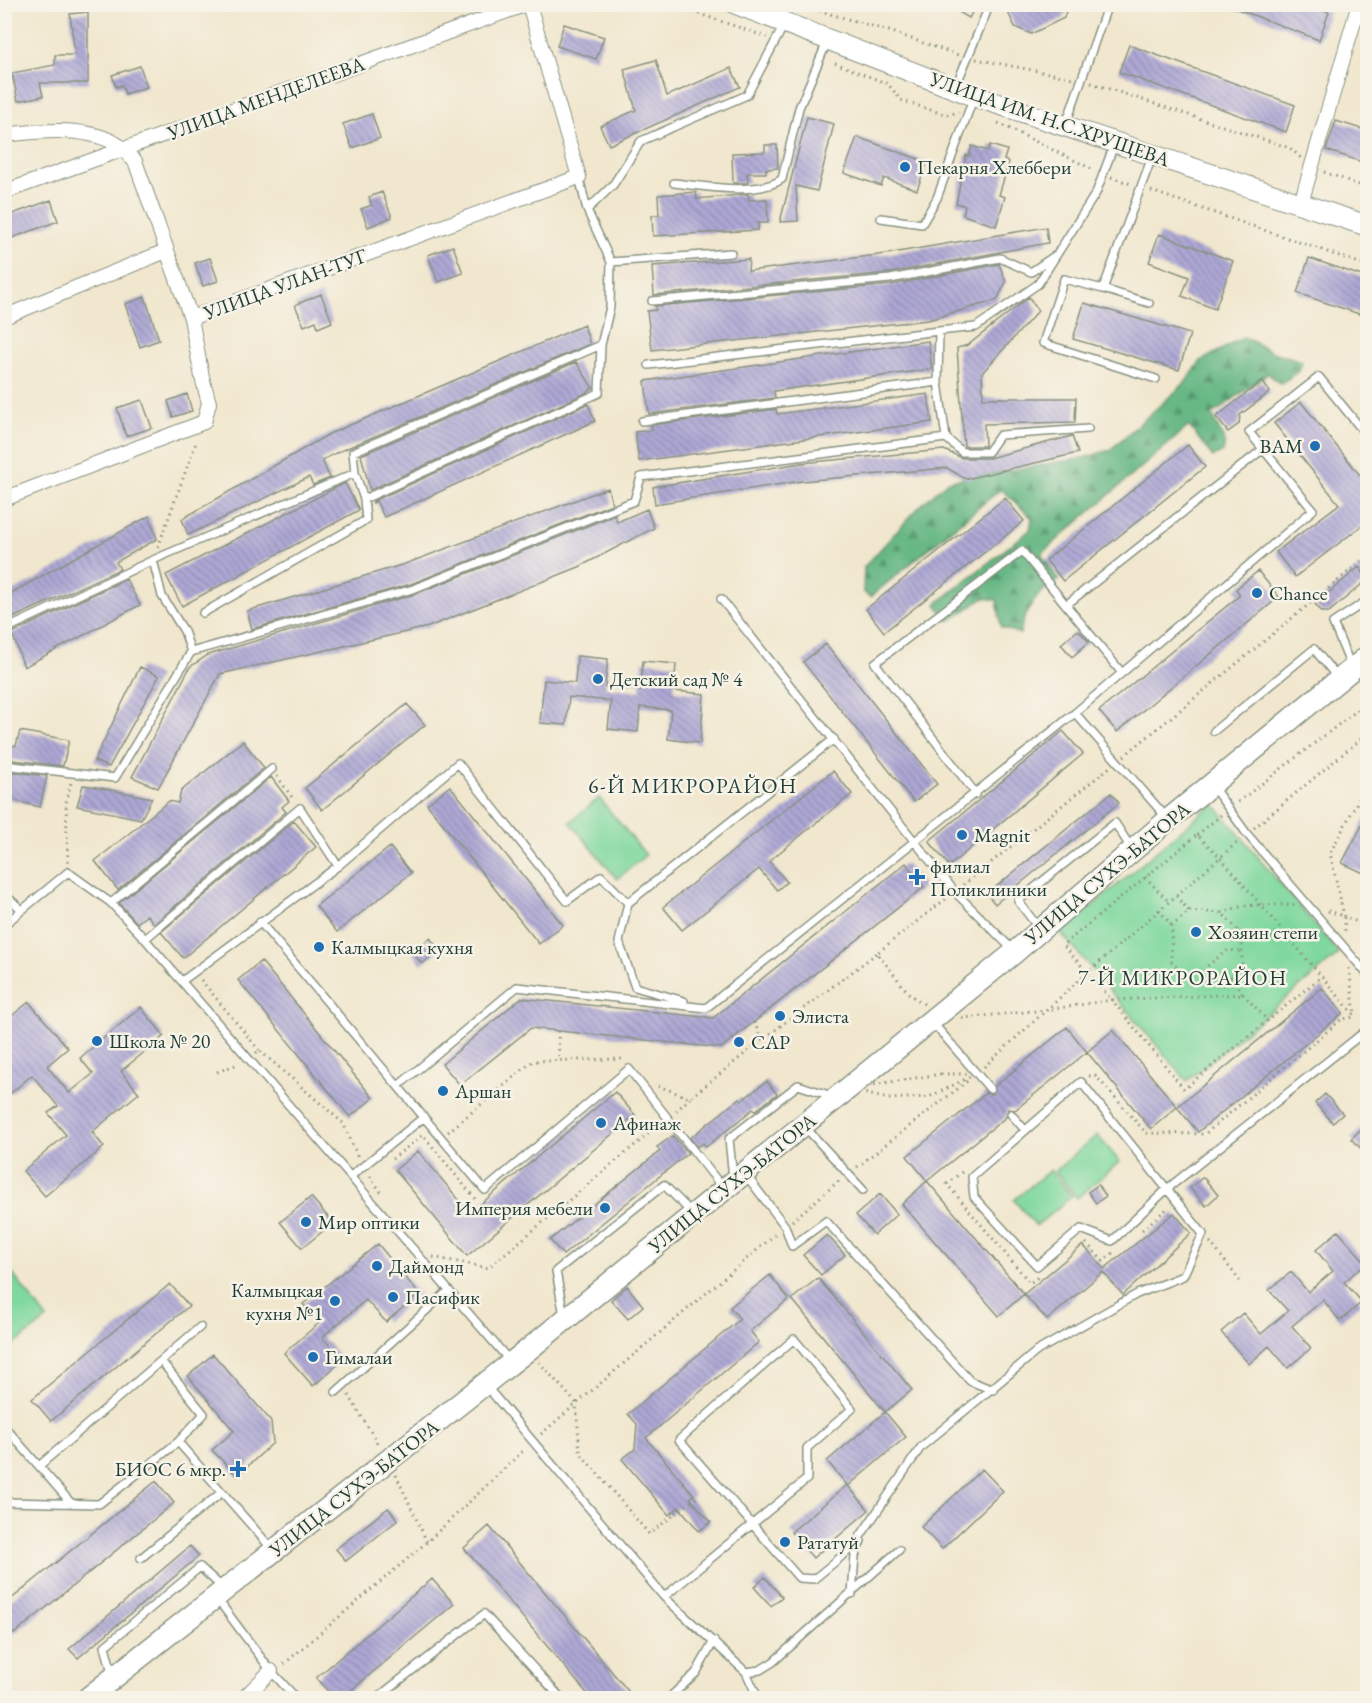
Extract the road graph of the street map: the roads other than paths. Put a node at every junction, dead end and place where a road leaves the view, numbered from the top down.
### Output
1 (528, 4) edge
2 (736, 4) edge
3 (990, 4) edge
4 (1108, 4) edge
5 (1359, 4) edge
6 (785, 21) junction
7 (828, 38) junction
8 (955, 89) junction
9 (972, 103) junction
10 (1065, 125) junction
11 (4, 135) edge
12 (1115, 142) junction
13 (121, 150) junction
14 (1153, 154) junction
15 (579, 177) junction
16 (674, 183) dead end
17 (4, 192) edge
18 (1301, 204) junction
19 (587, 210) junction
20 (881, 218) dead end
21 (1368, 226) edge
22 (166, 251) junction
23 (731, 253) dead end
24 (1056, 255) junction
25 (611, 262) junction
26 (1103, 289) junction
27 (652, 301) dead end
28 (1149, 303) dead end
29 (4, 317) edge
30 (191, 318) junction
31 (939, 331) junction
32 (602, 345) junction
33 (649, 366) dead end
34 (1156, 379) dead end
35 (938, 382) junction
36 (642, 421) dead end
37 (1088, 429) dead end
38 (1368, 437) edge
39 (946, 438) junction
40 (1263, 449) junction
41 (355, 473) junction
42 (4, 499) edge
43 (364, 499) junction
44 (153, 560) junction
45 (721, 599) dead end
46 (1368, 600) edge
47 (1066, 605) junction
48 (202, 613) dead end
49 (8, 628) dead end
50 (191, 652) junction
51 (1353, 668) edge
52 (1122, 673) junction
53 (1075, 713) junction
54 (1214, 731) dead end
55 (834, 739) junction
56 (4, 765) edge
57 (273, 770) road end
58 (1212, 784) junction
59 (976, 794) junction
60 (1168, 820) junction
61 (914, 840) junction
62 (1133, 850) junction
63 (338, 866) junction
64 (4, 894) edge
65 (111, 903) junction
66 (628, 903) junction
67 (21, 910) junction
68 (260, 922) junction
69 (4, 925) edge
70 (1040, 930) junction
71 (145, 939) junction
72 (1015, 952) junction
73 (1368, 975) edge
74 (182, 981) junction
75 (706, 1008) junction
76 (931, 1021) junction
77 (1368, 1029) edge
78 (398, 1086) junction
79 (990, 1089) dead end
80 (843, 1093) junction
81 (1011, 1114) dead end
82 (424, 1117) junction
83 (804, 1125) junction
84 (1025, 1130) junction
85 (351, 1176) junction
86 (734, 1182) junction
87 (1167, 1189) junction
88 (863, 1190) dead end
89 (694, 1215) junction
90 (448, 1291) junction
91 (565, 1320) junction
92 (200, 1328) dead end
93 (161, 1361) junction
94 (511, 1362) junction
95 (484, 1384) junction
96 (993, 1390) junction
97 (336, 1392) dead end
98 (4, 1426) edge
99 (178, 1442) junction
100 (39, 1466) junction
101 (222, 1492) junction
102 (4, 1502) edge
103 (71, 1503) junction
104 (752, 1527) junction
105 (864, 1532) junction
106 (899, 1550) dead end
107 (274, 1552) junction
108 (141, 1558) dead end
109 (221, 1594) junction
110 (852, 1594) junction
111 (664, 1598) junction
112 (714, 1641) junction
113 (272, 1672) junction
114 (746, 1672) junction
115 (113, 1679) junction
116 (388, 1695) edge
117 (88, 1698) edge
118 (244, 1698) edge
119 (296, 1698) edge
120 (378, 1698) edge
121 (561, 1698) edge
122 (669, 1698) edge
123 (758, 1698) edge

1 - 13 street, УЛИЦА МЕНДЕЛЕЕВА
1 - 15 street
2 - 6 main road, УЛИЦА ИМ. Н.С.ХРУЩЕВА
3 - 8 lane
4 - 10 lane
5 - 18 street
6 - 7 main road, УЛИЦА ИМ. Н.С.ХРУЩЕВА
6 - 19 lane
7 - 8 main road, УЛИЦА ИМ. Н.С.ХРУЩЕВА
7 - 16 lane
8 - 9 main road, УЛИЦА ИМ. Н.С.ХРУЩЕВА
9 - 10 main road, УЛИЦА ИМ. Н.С.ХРУЩЕВА
9 - 20 lane
10 - 12 main road, УЛИЦА ИМ. Н.С.ХРУЩЕВА
11 - 13 street
12 - 14 main road, УЛИЦА ИМ. Н.С.ХРУЩЕВА
12 - 24 lane
13 - 17 street, УЛИЦА МЕНДЕЛЕЕВА
13 - 22 street
14 - 18 main road, УЛИЦА ИМ. Н.С.ХРУЩЕВА
14 - 26 lane
15 - 19 lane
15 - 30 street, УЛИЦА УЛАН-ТУГ
18 - 21 main road, УЛИЦА ИМ. Н.С.ХРУЩЕВА
19 - 25 lane
22 - 29 street
22 - 30 street
23 - 25 lane
24 - 27 lane
24 - 31 lane
25 - 32 lane
26 - 28 lane
26 - 34 lane
30 - 42 street, УЛИЦА УЛАН-ТУГ
31 - 33 lane
31 - 35 lane
32 - 41 lane
32 - 43 lane
35 - 36 lane
35 - 39 lane
37 - 39 lane
38 - 40 lane
39 - 50 lane
40 - 47 lane
40 - 52 lane
41 - 43 lane
41 - 44 lane
43 - 48 lane
44 - 49 lane
44 - 50 lane
45 - 55 lane
46 - 51 lane
47 - 52 lane
47 - 59 lane
50 - 56 lane
51 - 54 lane
51 - 58 main road, УЛИЦА СУХЭ-БАТОРА
52 - 53 lane
53 - 59 lane
53 - 60 lane
55 - 61 lane
55 - 66 lane
57 - 65 lane
58 - 60 main road, УЛИЦА СУХЭ-БАТОРА
58 - 73 lane
59 - 61 lane
60 - 62 main road, УЛИЦА СУХЭ-БАТОРА
61 - 72 lane
61 - 75 lane
62 - 70 main road, УЛИЦА СУХЭ-БАТОРА
62 - 70 lane
63 - 66 lane
63 - 68 lane
63 - 71 lane
64 - 67 lane
65 - 67 lane
65 - 71 lane
66 - 75 lane
67 - 69 lane
68 - 74 lane
68 - 78 lane
70 - 72 main road, УЛИЦА СУХЭ-БАТОРА
71 - 74 lane
72 - 76 main road, УЛИЦА СУХЭ-БАТОРА
74 - 85 lane
75 - 78 lane
76 - 79 lane
76 - 80 main road, УЛИЦА СУХЭ-БАТОРА
77 - 87 lane
78 - 82 lane
80 - 83 main road, УЛИЦА СУХЭ-БАТОРА
80 - 86 lane
81 - 84 lane
82 - 85 lane
82 - 86 lane
83 - 86 main road, УЛИЦА СУХЭ-БАТОРА
83 - 88 lane
84 - 87 lane
84 - 87 lane
85 - 90 lane
86 - 89 main road, УЛИЦА СУХЭ-БАТОРА
86 - 96 lane
87 - 96 lane
89 - 91 main road, УЛИЦА СУХЭ-БАТОРА
89 - 91 lane
90 - 94 lane
90 - 97 lane
91 - 94 main road, УЛИЦА СУХЭ-БАТОРА
92 - 93 lane
93 - 99 lane
93 - 100 lane
94 - 95 main road, УЛИЦА СУХЭ-БАТОРА
95 - 107 main road, УЛИЦА СУХЭ-БАТОРА
95 - 111 lane
96 - 105 lane
98 - 100 lane
99 - 101 lane
99 - 103 lane
100 - 103 lane
101 - 107 lane
101 - 108 lane
102 - 103 lane
104 - 104 lane
104 - 105 lane
104 - 111 lane
105 - 110 lane
106 - 110 lane
107 - 109 main road, УЛИЦА СУХЭ-БАТОРА
109 - 113 lane
109 - 115 main road, УЛИЦА СУХЭ-БАТОРА
109 - 115 lane
110 - 114 lane
111 - 112 lane
112 - 114 lane
112 - 122 lane
113 - 118 street
113 - 119 lane
114 - 123 lane
115 - 117 main road, УЛИЦА СУХЭ-БАТОРА
116 - 120 lane
116 - 121 lane

